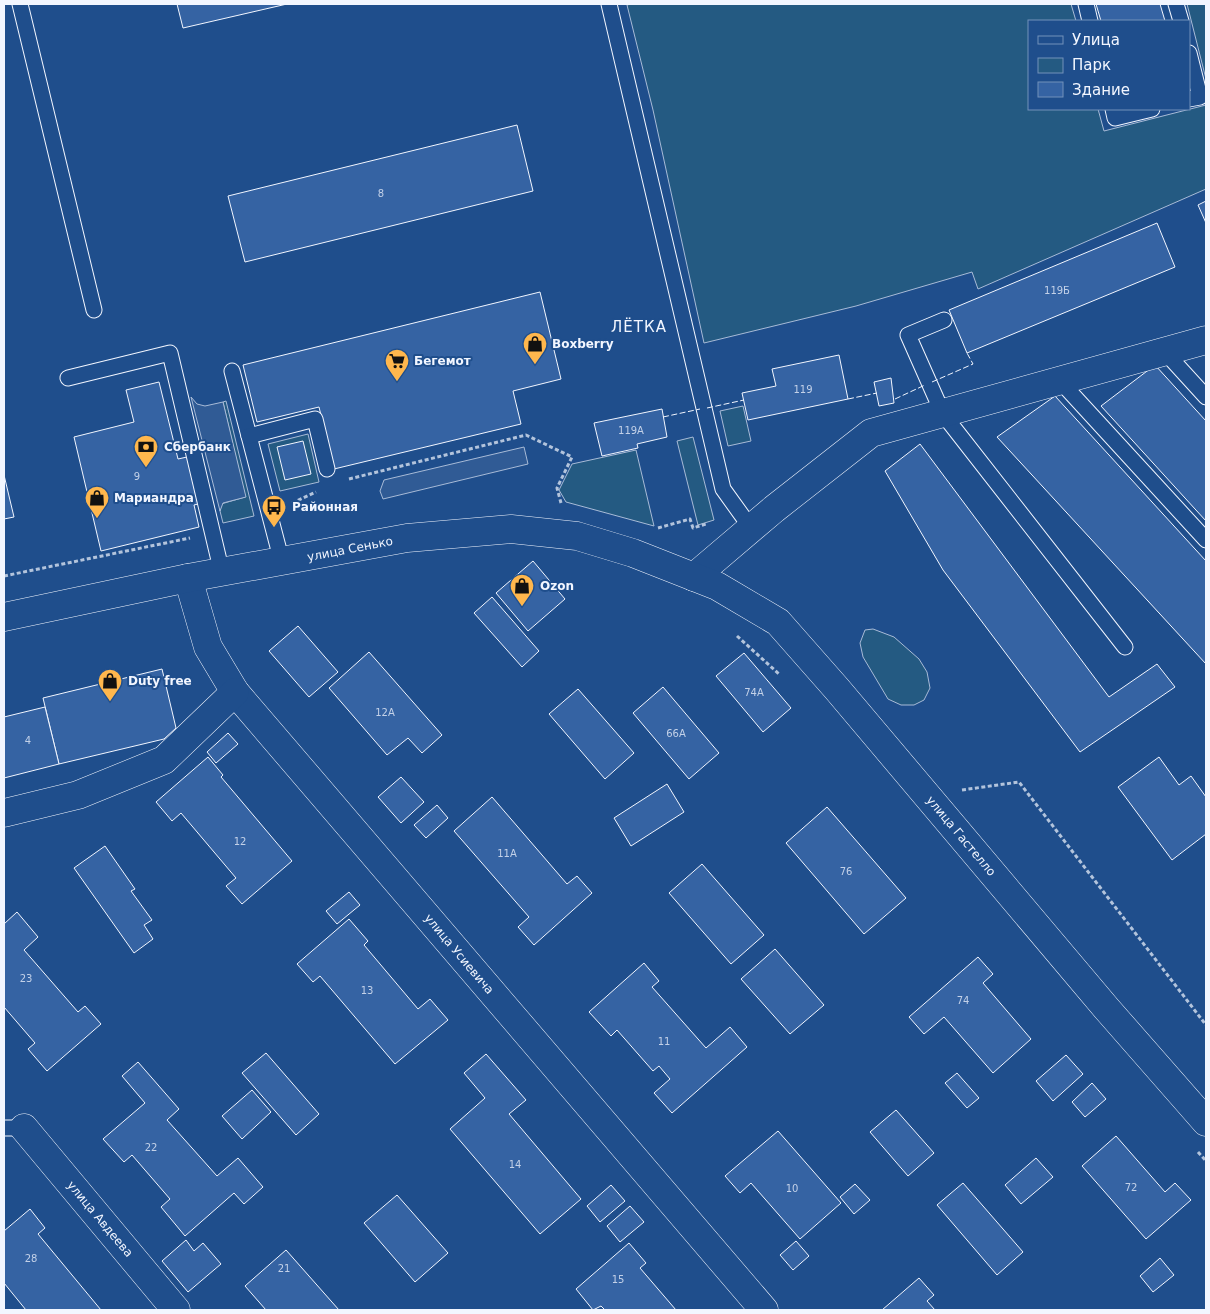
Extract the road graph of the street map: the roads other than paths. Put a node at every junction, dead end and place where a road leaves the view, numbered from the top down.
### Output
1 (20, 4) edge
2 (608, 4) edge
3 (1086, 4) edge
4 (1176, 4) edge
5 (1090, 20) edge
6 (1181, 20) edge
7 (1190, 57) edge
8 (1190, 99) edge
9 (1113, 110) edge
10 (1148, 110) edge
11 (94, 310) dead end
12 (944, 320) dead end
13 (1206, 340) edge
14 (1165, 352) junction
15 (232, 371) dead end
16 (68, 378) dead end
17 (1060, 381) junction
18 (1206, 397) edge
19 (943, 414) junction
20 (249, 436) junction
21 (327, 469) dead end
22 (746, 522) junction
23 (1206, 540) edge
24 (282, 562) junction
25 (222, 573) junction
26 (694, 577) junction
27 (188, 578) junction
28 (4, 617) edge
29 (1126, 647) dead end
30 (235, 692) junction
31 (4, 813) edge
32 (1206, 1122) edge
33 (14, 1128) edge
34 (176, 1310) edge
35 (764, 1310) edge

1 - 11 lane
2 - 22 lane
3 - 5 lane
4 - 6 lane
7 - 8 lane
9 - 10 lane
12 - 19 lane
13 - 14 street
14 - 17 street
14 - 18 lane
15 - 20 lane
16 - 25 lane
17 - 19 street
17 - 23 lane
19 - 22 street
19 - 29 lane
20 - 21 lane
20 - 24 lane
22 - 26 street
24 - 25 street, улица Сенько
24 - 26 street, улица Сенько
25 - 27 street, улица Сенько
26 - 32 street, улица Гастелло
27 - 28 street, улица Сенько
27 - 30 street, улица Усиевича
30 - 31 street
30 - 35 street, улица Усиевича
33 - 34 street, улица Авдеева

